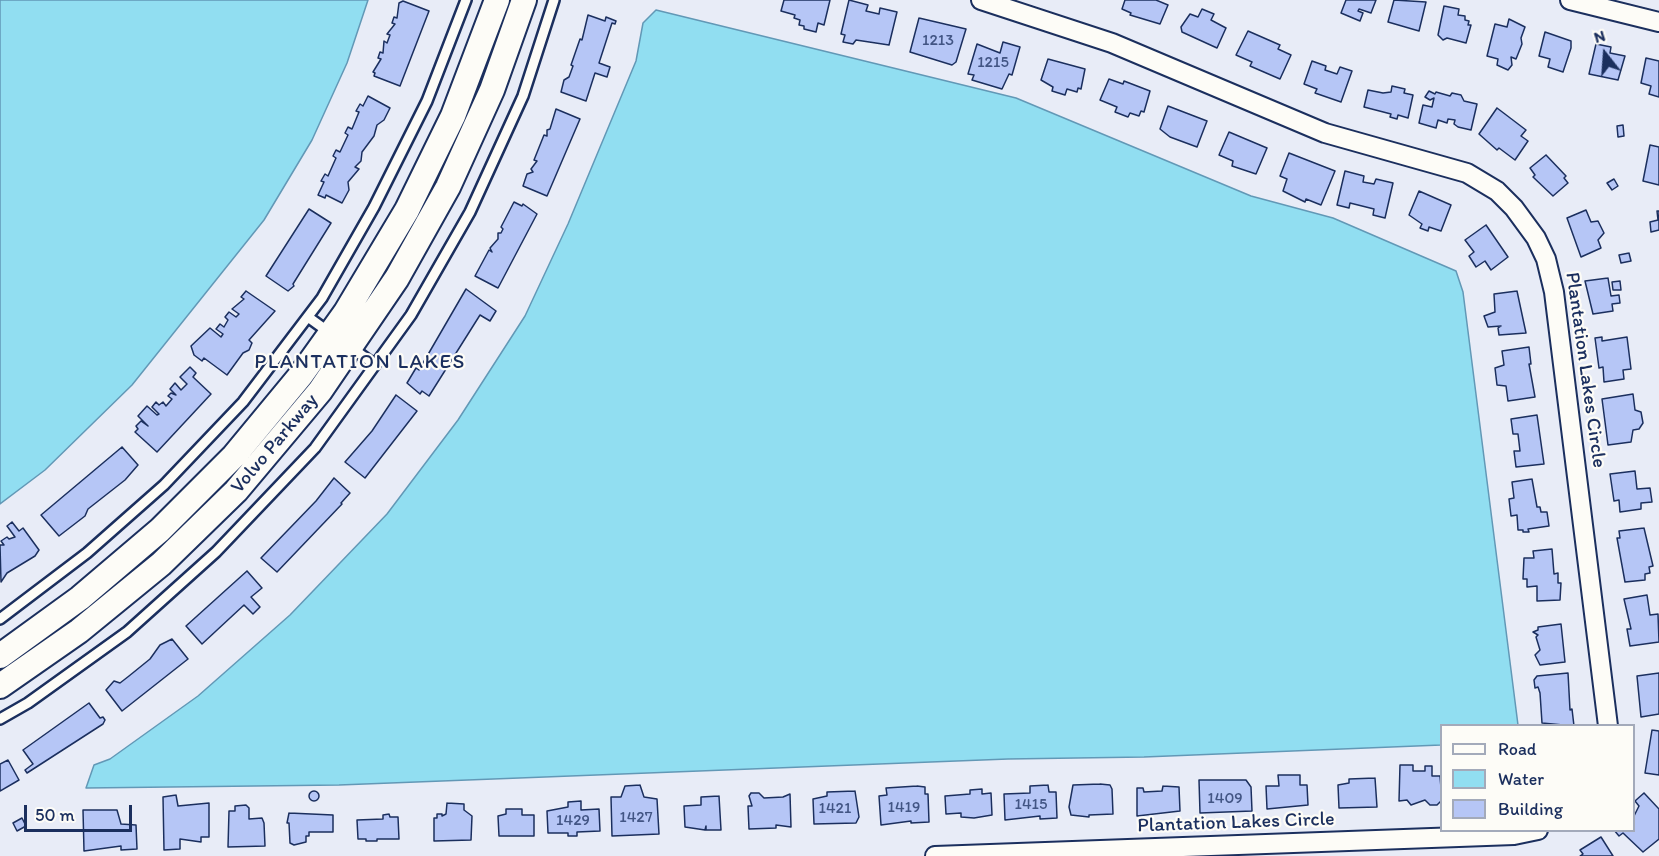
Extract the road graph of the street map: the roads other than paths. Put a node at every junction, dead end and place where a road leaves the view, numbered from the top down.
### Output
1 (466, 0) edge
2 (497, 0) edge
3 (524, 0) edge
4 (554, 0) edge
5 (981, 0) edge
6 (1570, 0) edge
7 (1659, 22) edge
8 (308, 317) junction
9 (332, 333) junction
10 (352, 348) junction
11 (375, 365) junction
12 (0, 619) edge
13 (0, 656) edge
14 (0, 686) edge
15 (0, 719) edge
16 (1608, 724) edge
17 (1532, 832) edge
18 (935, 856) edge

1 - 8 lane
2 - 9 main road, Volvo Parkway
3 - 10 main road, Volvo Parkway
4 - 11 lane
5 - 16 street, Plantation Lakes Circle
6 - 7 street
8 - 9 lane
8 - 12 lane
9 - 10 lane
9 - 13 main road, Volvo Parkway
10 - 11 lane
10 - 14 main road, Volvo Parkway
11 - 15 lane
17 - 18 street, Plantation Lakes Circle

